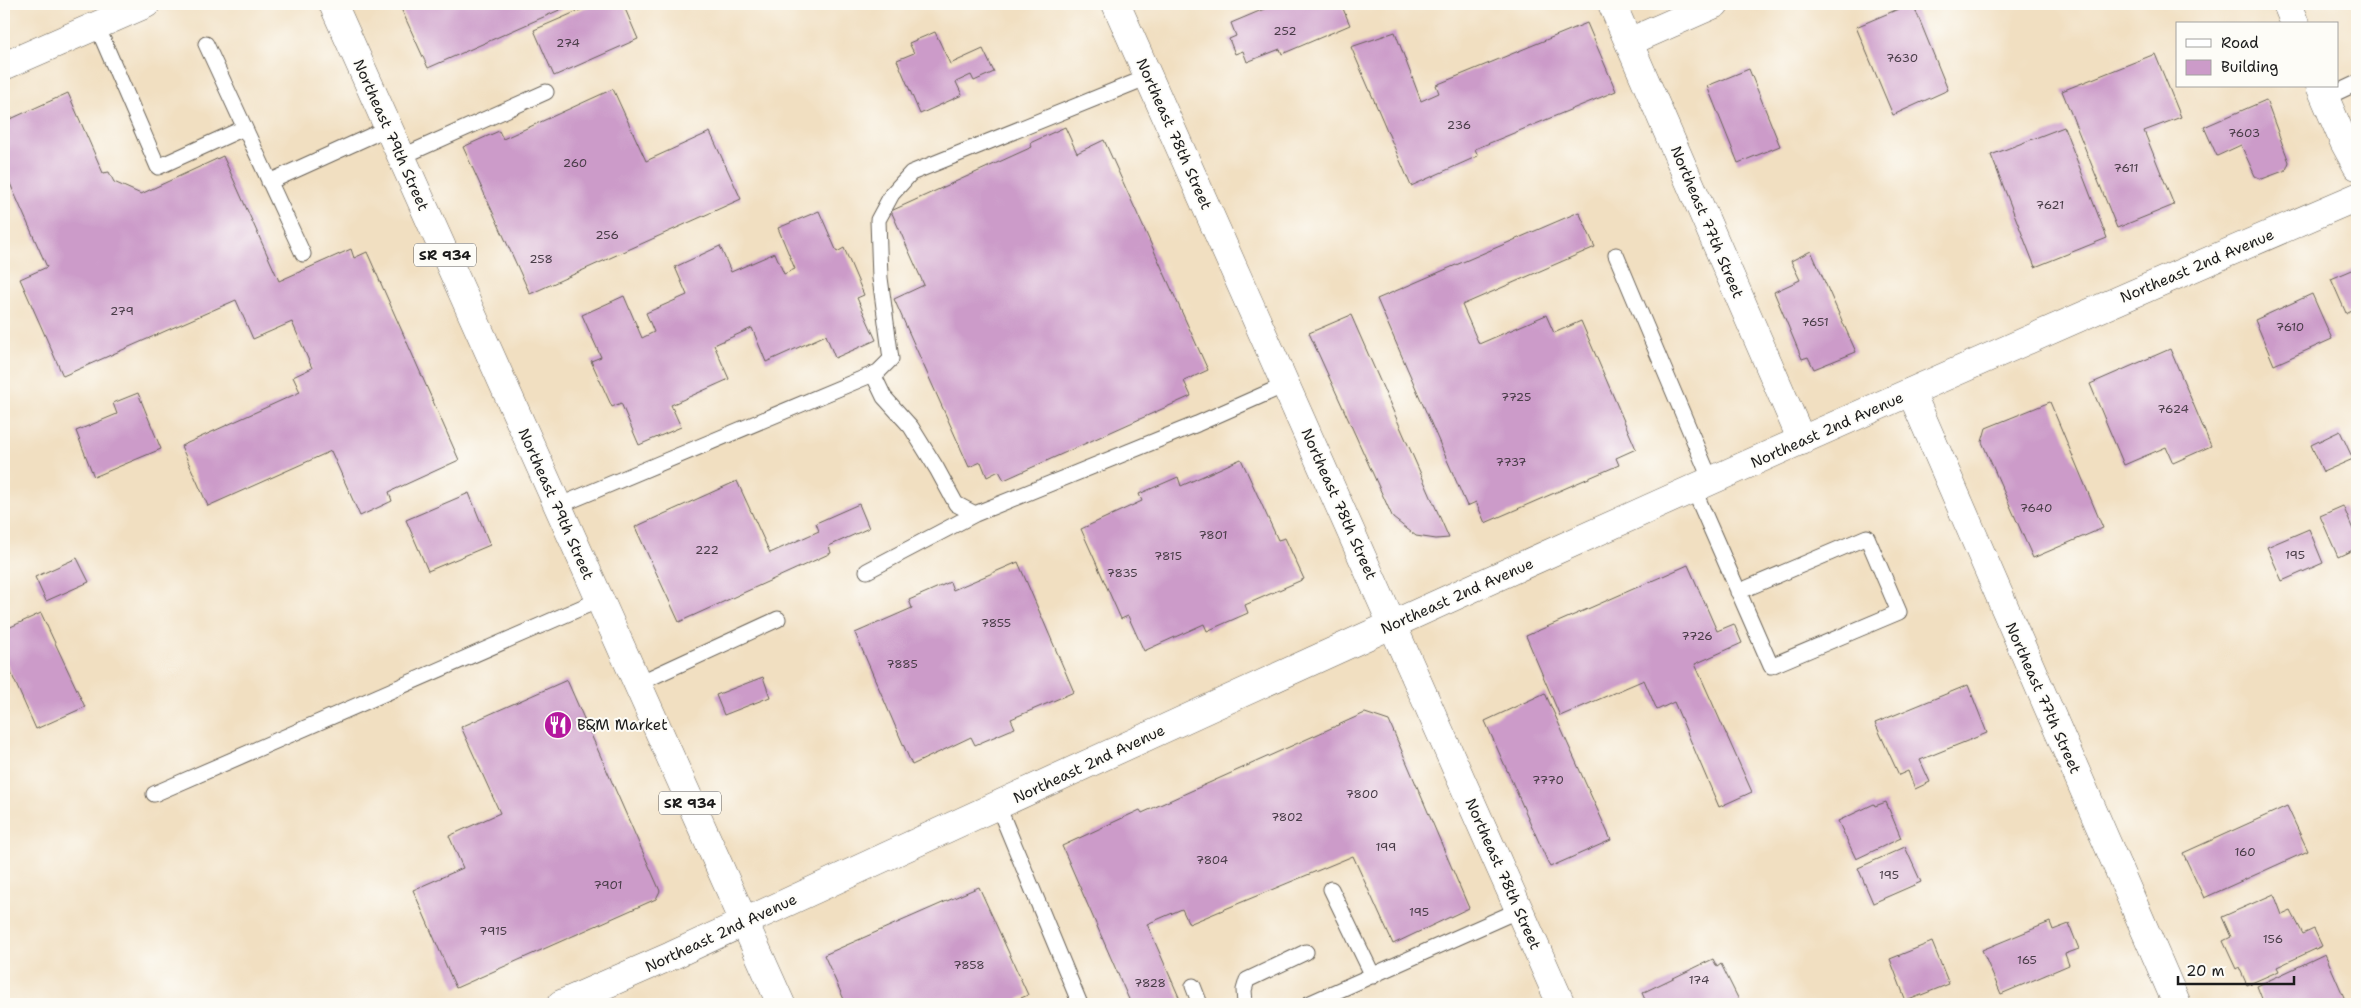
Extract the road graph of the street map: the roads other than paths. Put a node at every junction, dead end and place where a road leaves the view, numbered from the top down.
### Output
1 (146, 4) edge
2 (332, 4) edge
3 (1116, 4) edge
4 (1612, 4) edge
5 (1715, 4) edge
6 (2287, 4) edge
7 (2294, 22) edge
8 (97, 26) junction
9 (1629, 42) junction
10 (206, 44) dead end
11 (4, 66) edge
12 (1148, 77) junction
13 (2357, 83) edge
14 (546, 92) dead end
15 (2323, 92) edge
16 (244, 128) junction
17 (388, 128) junction
18 (401, 157) junction
19 (2357, 166) edge
20 (269, 182) junction
21 (2357, 197) edge
22 (303, 254) dead end
23 (1616, 255) dead end
24 (873, 374) junction
25 (1286, 385) junction
26 (1911, 392) junction
27 (1802, 441) junction
28 (1702, 486) junction
29 (558, 506) junction
30 (975, 514) junction
31 (867, 571) dead end
32 (1738, 592) junction
33 (599, 600) junction
34 (778, 620) dead end
35 (1394, 624) junction
36 (636, 684) junction
37 (154, 794) dead end
38 (998, 806) junction
39 (1331, 889) dead end
40 (1519, 910) junction
41 (744, 922) junction
42 (1306, 952) dead end
43 (1373, 976) junction
44 (1193, 986) dead end
45 (561, 1004) edge
46 (781, 1004) edge
47 (1080, 1004) edge
48 (1200, 1004) edge
49 (1245, 1004) edge
50 (1308, 1004) edge
51 (1561, 1004) edge
52 (2177, 1004) edge

1 - 8 main road
2 - 17 main road, Northeast 79th Street / SR 934
3 - 12 main road, Northeast 78th Street
4 - 9 main road, Northeast 77th Street
5 - 9 main road
6 - 7 main road
8 - 11 main road
8 - 16 lane
9 - 27 main road, Northeast 77th Street
10 - 16 lane
12 - 24 lane
12 - 25 main road, Northeast 78th Street
13 - 15 lane
14 - 18 lane
15 - 19 main road
16 - 20 lane
17 - 18 main road, Northeast 79th Street / SR 934
17 - 20 lane
18 - 29 main road, Northeast 79th Street / SR 934
20 - 22 lane
21 - 26 main road, Northeast 2nd Avenue
23 - 28 lane
24 - 29 lane
24 - 30 lane
25 - 30 lane
25 - 35 main road, Northeast 78th Street
26 - 27 main road, Northeast 2nd Avenue
26 - 52 main road, Northeast 77th Street
27 - 28 main road, Northeast 2nd Avenue
28 - 32 lane
28 - 35 main road, Northeast 2nd Avenue
29 - 33 main road, Northeast 79th Street / SR 934
30 - 31 lane
32 - 32 lane
33 - 36 main road, Northeast 79th Street / SR 934
33 - 37 lane
34 - 36 lane
35 - 38 main road, Northeast 2nd Avenue
35 - 40 main road, Northeast 78th Street
36 - 41 main road, Northeast 79th Street / SR 934
38 - 41 main road, Northeast 2nd Avenue
38 - 47 lane
39 - 43 lane
40 - 43 lane
40 - 51 main road, Northeast 78th Street
41 - 45 main road, Northeast 2nd Avenue
41 - 46 main road, Northeast 79th Street / SR 934
42 - 49 lane
43 - 50 lane
44 - 48 lane

